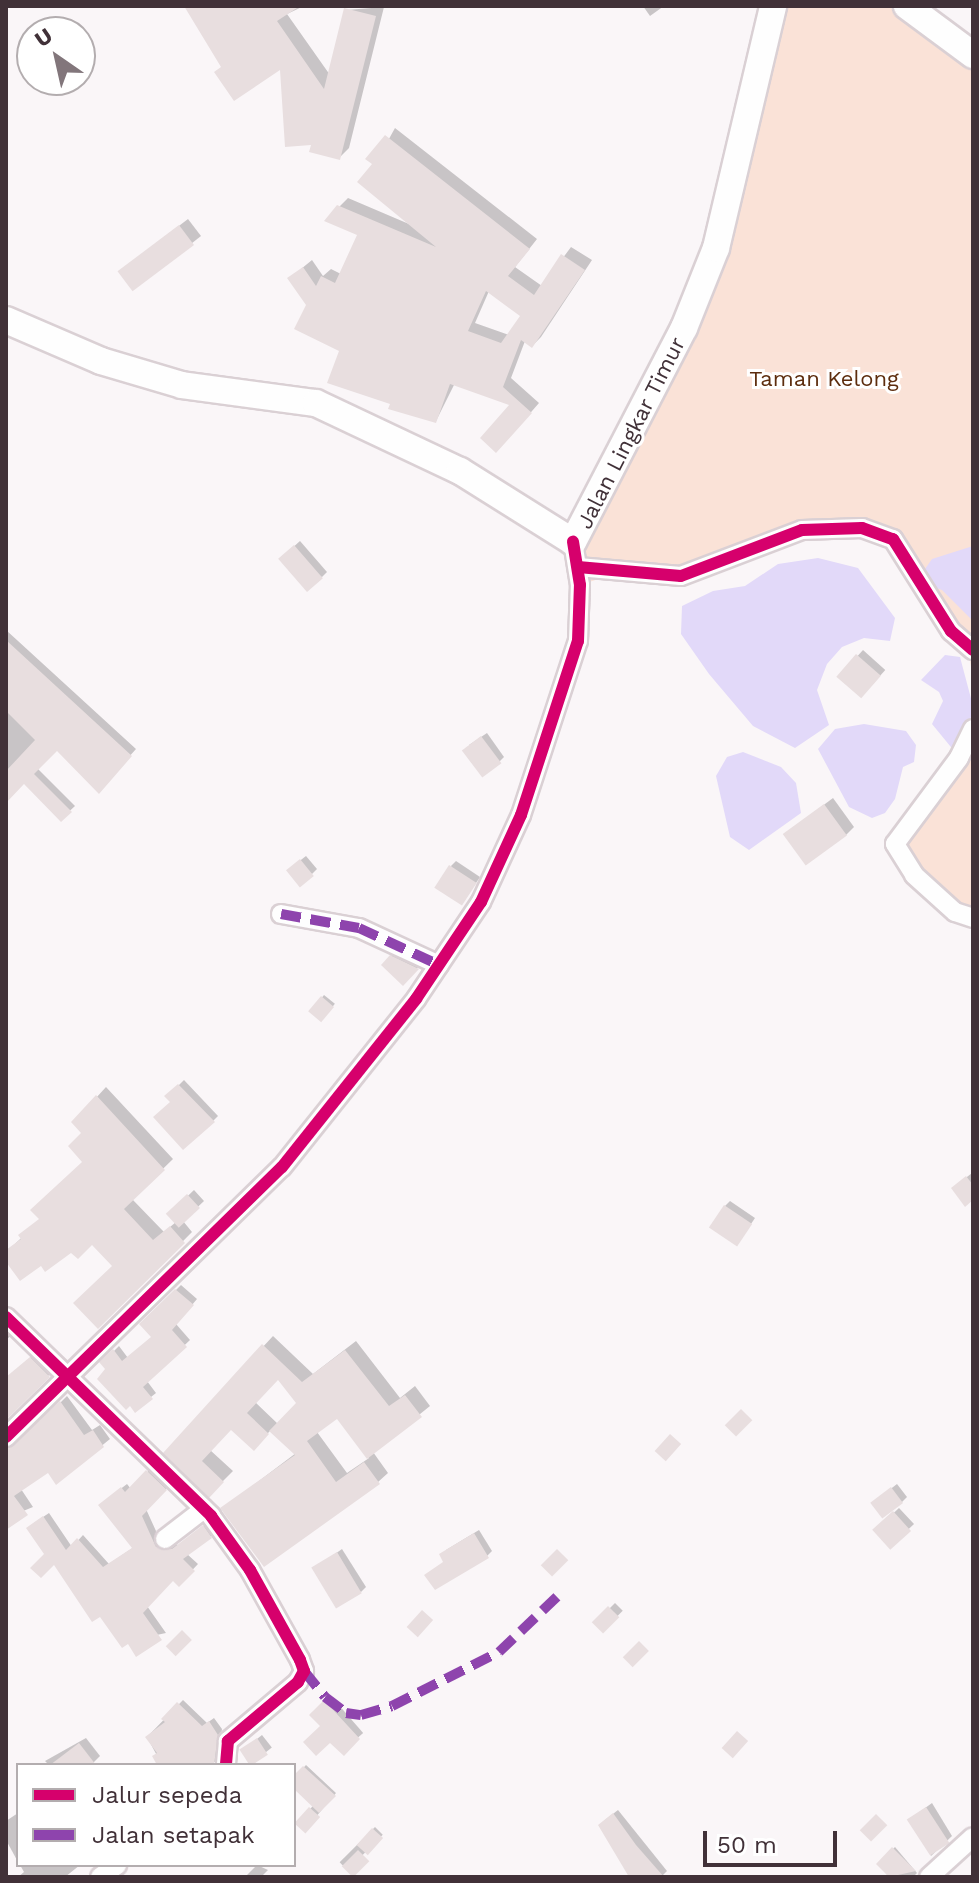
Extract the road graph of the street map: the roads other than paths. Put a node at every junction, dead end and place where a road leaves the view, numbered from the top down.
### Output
1 (773, 6) edge
2 (907, 6) edge
3 (973, 55) edge
4 (6, 320) edge
5 (576, 554) junction
6 (973, 650) edge
7 (973, 729) edge
8 (281, 914) dead end
9 (973, 918) edge
10 (439, 965) junction
11 (6, 1317) edge
12 (69, 1378) junction
13 (6, 1437) edge
14 (204, 1509) junction
15 (165, 1539) dead end
16 (226, 1763) edge
17 (973, 1837) edge
18 (929, 1877) edge

1 - 5 main road, Jalan Lingkar Timur
2 - 3 main road
4 - 5 main road, Jalan Lingkar Timur
5 - 6 street
5 - 10 street
7 - 9 street
8 - 10 street
10 - 12 street
11 - 12 street
12 - 13 street
12 - 14 street
14 - 15 street
14 - 16 street
17 - 18 street

